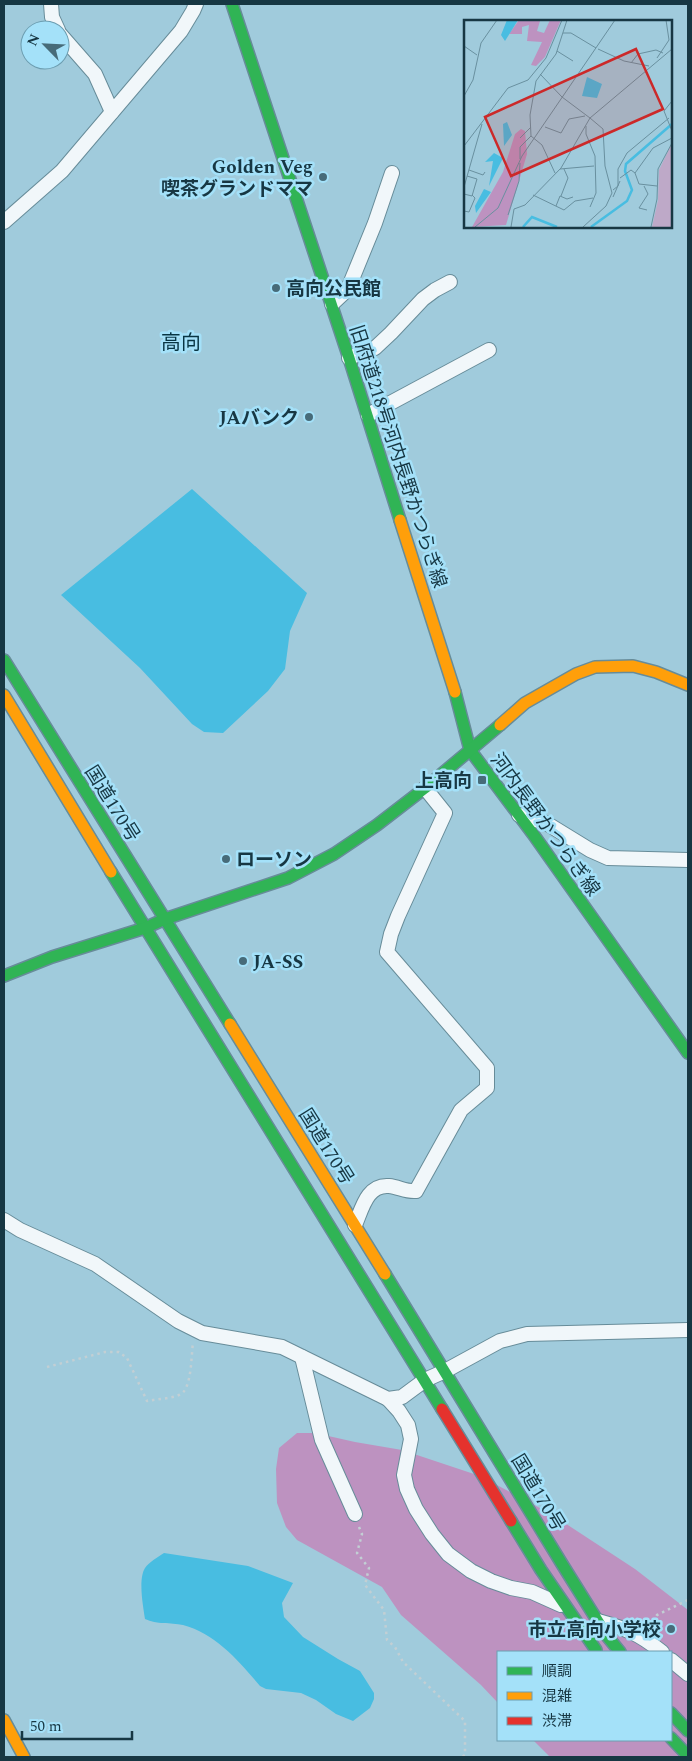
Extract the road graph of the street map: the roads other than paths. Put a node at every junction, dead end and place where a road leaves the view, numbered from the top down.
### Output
1 (51, 4) edge
2 (196, 4) edge
3 (232, 4) edge
4 (53, 20) edge
5 (70, 45) edge
6 (112, 112) junction
7 (392, 173) dead end
8 (4, 222) edge
9 (450, 282) dead end
10 (332, 304) junction
11 (489, 350) dead end
12 (350, 358) junction
13 (368, 415) junction
14 (4, 660) edge
15 (688, 685) edge
16 (4, 695) edge
17 (470, 750) junction
18 (425, 788) junction
19 (519, 815) junction
20 (688, 860) edge
21 (164, 920) junction
22 (145, 928) junction
23 (4, 976) edge
24 (688, 1053) edge
25 (4, 1220) edge
26 (355, 1225) junction
27 (688, 1330) edge
28 (302, 1357) junction
29 (445, 1371) junction
30 (424, 1380) junction
31 (388, 1399) junction
32 (355, 1514) road end
33 (566, 1607) junction
34 (597, 1621) junction
35 (597, 1651) edge
36 (619, 1651) edge
37 (661, 1651) edge
38 (672, 1661) edge
39 (688, 1674) edge
40 (672, 1714) edge
41 (4, 1720) edge
42 (688, 1731) edge
43 (672, 1739) edge
44 (688, 1756) edge
45 (24, 1757) edge

1 - 4 street
2 - 6 street
3 - 10 main road, 旧府道218号河内長野かつらぎ線
5 - 6 street
6 - 8 street
7 - 10 street
9 - 12 street
10 - 12 main road, 旧府道218号河内長野かつらぎ線
11 - 13 street
12 - 13 main road, 旧府道218号河内長野かつらぎ線
13 - 17 main road, 旧府道218号河内長野かつらぎ線
14 - 21 main road, 国道170号
15 - 17 main road
16 - 22 main road, 国道170号
17 - 18 main road, 河内長野かつらぎ線
17 - 19 main road, 河内長野かつらぎ線
18 - 21 main road, 河内長野かつらぎ線
18 - 26 street
19 - 20 street
19 - 24 main road, 河内長野かつらぎ線
21 - 22 main road, 河内長野かつらぎ線
21 - 26 main road, 国道170号
22 - 23 main road, 河内長野かつらぎ線
22 - 30 main road, 国道170号
25 - 28 street
26 - 29 main road, 国道170号
27 - 29 street
28 - 31 street
28 - 32 street
29 - 30 street
29 - 34 main road, 国道170号
30 - 31 street
30 - 33 main road, 国道170号
31 - 33 street
33 - 35 main road, 国道170号
34 - 36 main road, 国道170号
34 - 37 street
38 - 39 street
40 - 42 main road
41 - 45 main road
43 - 44 main road

